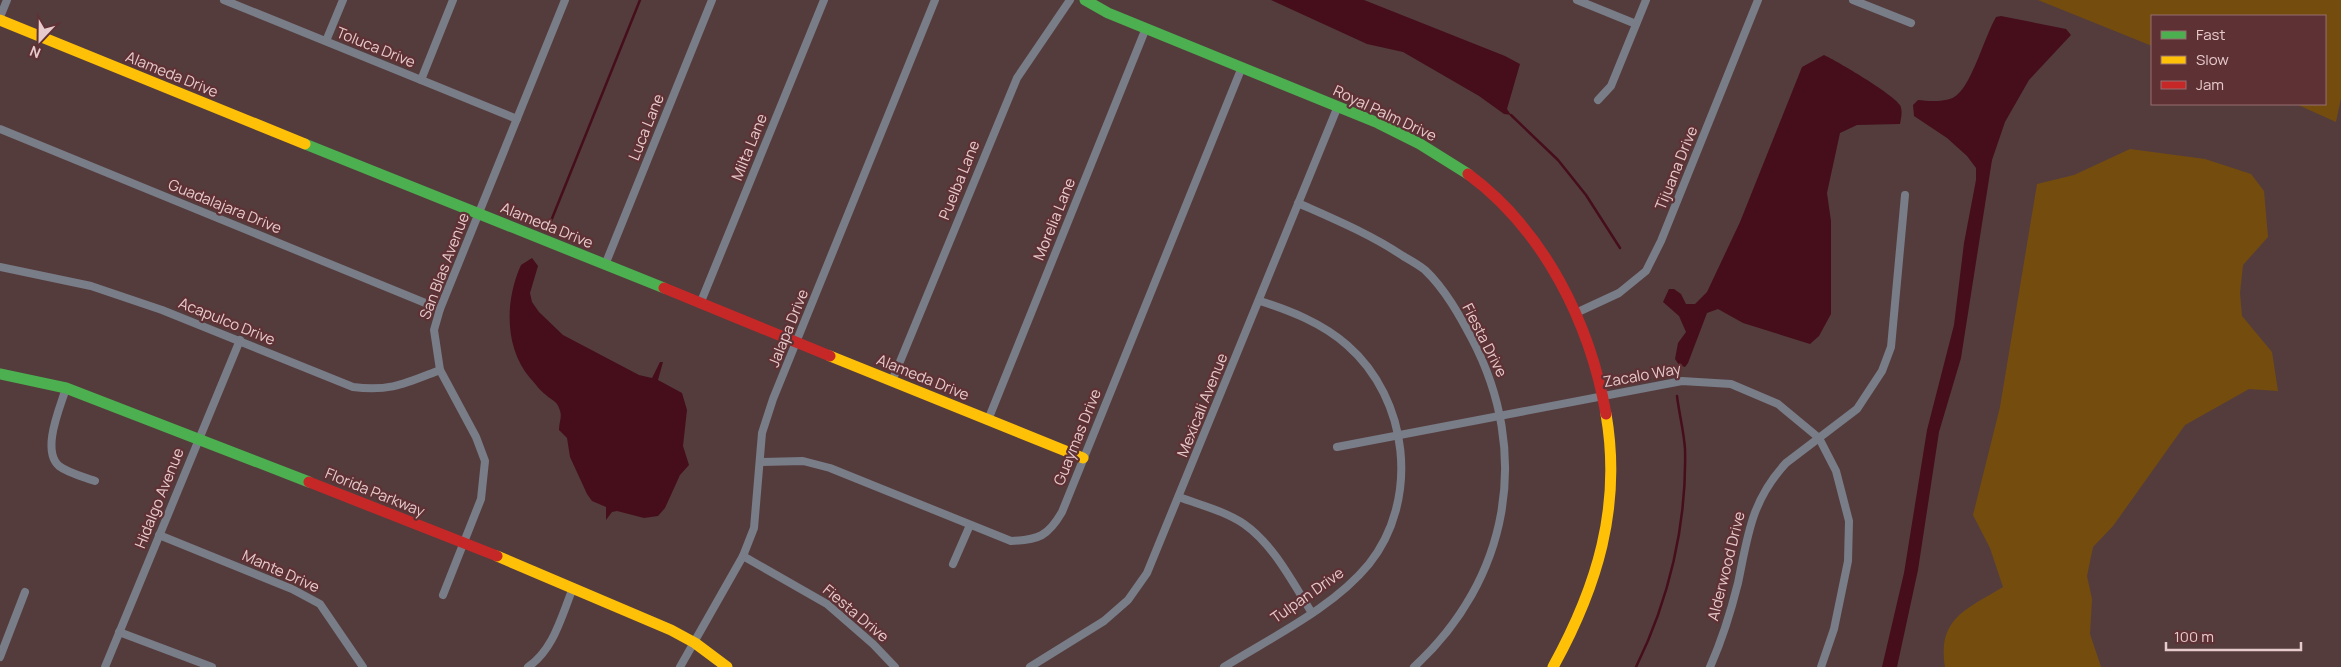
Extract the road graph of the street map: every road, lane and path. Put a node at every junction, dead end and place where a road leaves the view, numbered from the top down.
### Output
1 (7, 0) edge
2 (342, 0) edge
3 (453, 0) edge
4 (565, 0) edge
5 (712, 0) edge
6 (824, 0) edge
7 (935, 0) edge
8 (1070, 0) edge
9 (1085, 0) edge
10 (1577, 0) edge
11 (1646, 0) edge
12 (1758, 0) edge
13 (1853, 0) edge
14 (229, 1) edge
15 (0, 19) edge
16 (1911, 23) dead end
17 (1636, 24) junction
18 (1146, 28) junction
19 (326, 41) junction
20 (1242, 67) junction
21 (421, 80) junction
22 (1598, 100) dead end
23 (1338, 106) junction
24 (517, 119) junction
25 (0, 130) edge
26 (1905, 195) dead end
27 (1298, 203) junction
28 (478, 214) junction
29 (605, 265) junction
30 (0, 268) edge
31 (1260, 301) junction
32 (700, 304) junction
33 (440, 309) junction
34 (1578, 312) junction
35 (240, 340) junction
36 (797, 343) junction
37 (440, 370) junction
38 (0, 374) edge
39 (892, 381) junction
40 (66, 388) junction
41 (1604, 396) junction
42 (1502, 415) junction
43 (988, 420) junction
44 (1398, 433) junction
45 (199, 437) junction
46 (1819, 438) junction
47 (1336, 447) dead end
48 (1083, 458) junction
49 (760, 462) junction
50 (95, 481) dead end
51 (1179, 497) junction
52 (970, 525) junction
53 (159, 535) junction
54 (463, 544) junction
55 (743, 556) junction
56 (953, 564) dead end
57 (572, 588) junction
58 (26, 592) dead end
59 (443, 595) dead end
60 (1312, 612) junction
61 (120, 632) junction
62 (695, 643) junction
63 (0, 657) edge
64 (106, 667) edge
65 (212, 667) edge
66 (362, 667) edge
67 (528, 667) edge
68 (680, 667) edge
69 (727, 667) edge
70 (895, 667) edge
71 (1030, 667) edge
72 (1224, 667) edge
73 (1414, 667) edge
74 (1553, 667) edge
75 (1710, 667) edge
76 (1821, 667) edge

1 - 15 street
2 - 19 street
3 - 21 street
4 - 24 street, San Blas Avenue
5 - 29 street, Luca Lane
6 - 32 street, Milta Lane
7 - 36 street, Jalapa Drive
8 - 39 street, Puelba Lane
9 - 18 street, Royal Palm Drive
10 - 17 street
11 - 17 street
12 - 34 street, Tijuana Drive
13 - 16 street
14 - 19 street, Toluca Drive
15 - 28 street, Alameda Drive
17 - 22 street
18 - 20 street, Royal Palm Drive
18 - 43 street, Morelia Lane
19 - 21 street, Toluca Drive
20 - 23 street, Royal Palm Drive
20 - 48 street, Guaymas Drive
21 - 24 street, Toluca Drive
23 - 27 street, Mexicali Avenue
23 - 34 street, Royal Palm Drive
24 - 28 street, San Blas Avenue
25 - 33 street, Guadalajara Drive
26 - 46 street, Alderwood Drive
27 - 31 street, Mexicali Avenue
27 - 42 street, Fiesta Drive
28 - 29 street, Alameda Drive
28 - 33 street, San Blas Avenue
29 - 32 street, Alameda Drive
30 - 35 street, Acapulco Drive
31 - 44 street, Tulpan Drive
31 - 51 street, Mexicali Avenue
32 - 36 street, Alameda Drive
33 - 37 street, San Blas Avenue
34 - 41 street, Royal Palm Drive
35 - 37 street, Acapulco Drive
35 - 45 street, Hidalgo Avenue
36 - 39 street, Alameda Drive
36 - 49 street, Jalapa Drive
37 - 54 street, San Blas Avenue
38 - 40 street, Florida Parkway
39 - 43 street, Alameda Drive
40 - 45 street, Florida Parkway
40 - 50 street
41 - 42 street, Zacalo Way
41 - 46 street, Zacalo Way
41 - 74 street, Royal Palm Drive
42 - 44 street, Zacalo Way
42 - 73 street, Fiesta Drive
43 - 48 street, Alameda Drive
44 - 47 street, Zacalo Way
44 - 60 street, Tulpan Drive
45 - 53 street, Hidalgo Avenue
45 - 54 street, Florida Parkway
46 - 75 street, Alderwood Drive
46 - 76 street, Zacalo Way
48 - 52 street, Guaymas Drive
49 - 52 street, Guaymas Drive
49 - 55 street, Jalapa Drive
51 - 60 street
51 - 71 street, Mexicali Avenue
52 - 56 street
53 - 61 street, Hidalgo Avenue
53 - 66 street, Mante Drive
54 - 57 street, Florida Parkway
54 - 59 street, San Blas Avenue
55 - 62 street, Jalapa Drive
55 - 70 street, Fiesta Drive
57 - 62 street, Florida Parkway
57 - 67 street
58 - 63 street
60 - 72 street, Tulpan Drive
61 - 64 street, Hidalgo Avenue
61 - 65 street
62 - 68 street, Jalapa Drive
62 - 69 street, Florida Parkway

